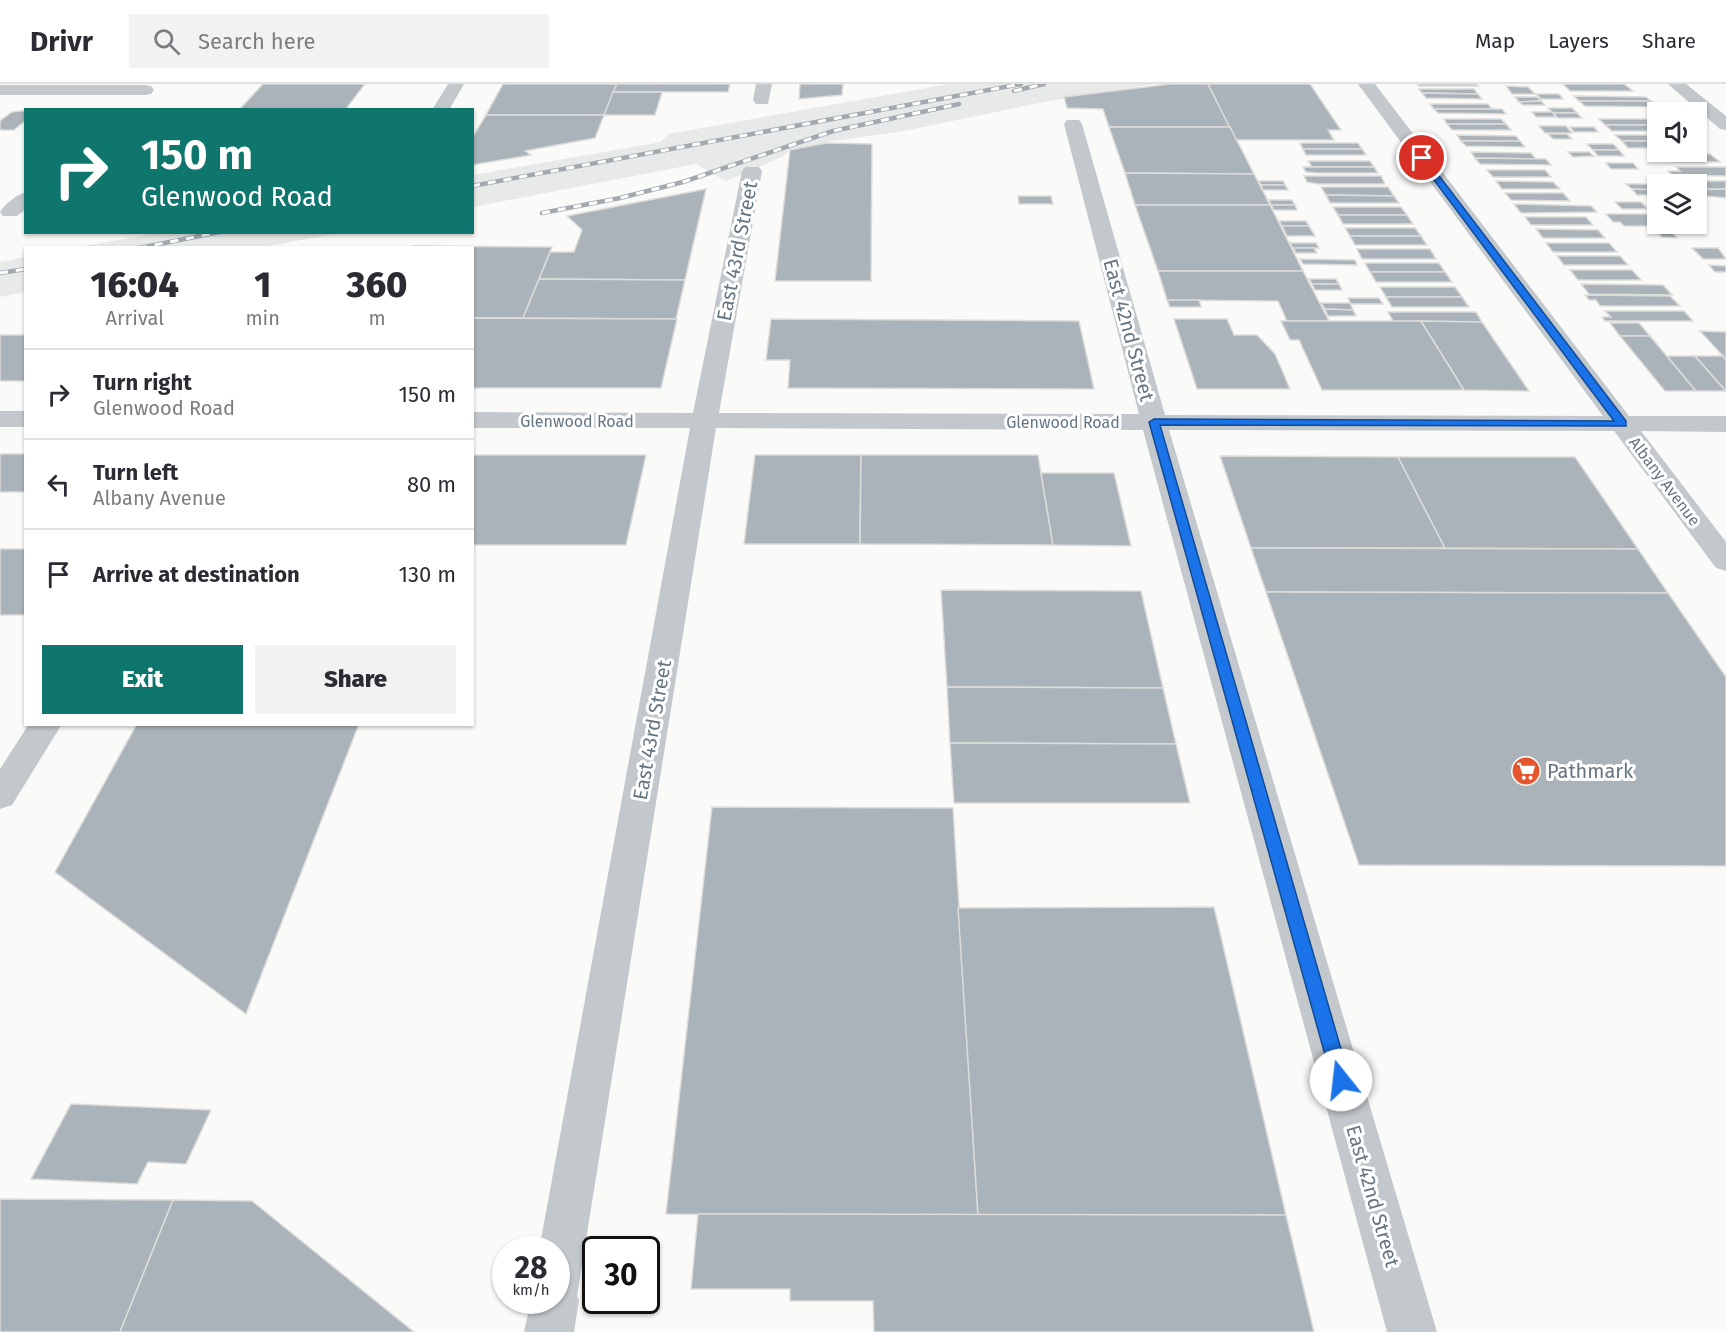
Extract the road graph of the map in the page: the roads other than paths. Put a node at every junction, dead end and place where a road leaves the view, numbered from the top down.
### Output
1 (456, 84) edge
2 (1366, 84) edge
3 (1676, 84) edge
4 (148, 87) edge
5 (0, 90) edge
6 (125, 108) edge
7 (441, 108) edge
8 (1073, 124) dead end
9 (1726, 125) edge
10 (752, 171) dead end
11 (24, 200) edge
12 (10, 212) dead end
13 (0, 419) edge
14 (24, 419) edge
15 (474, 420) edge
16 (704, 421) junction
17 (1154, 422) junction
18 (1622, 424) junction
19 (1726, 424) edge
20 (1726, 562) edge
21 (45, 726) edge
22 (0, 797) edge
23 (565, 1236) edge
24 (552, 1314) edge
25 (549, 1332) edge
26 (1412, 1332) edge

1 - 7 street
2 - 18 street, Albany Avenue
3 - 9 street
4 - 5 street
4 - 6 street
8 - 17 street, East 42nd Street
10 - 16 street, East 43rd Street
11 - 12 street
13 - 14 street
15 - 16 street, Glenwood Road
16 - 17 street, Glenwood Road
16 - 23 street, East 43rd Street
17 - 18 street, Glenwood Road
17 - 26 street, East 42nd Street
18 - 19 street, Glenwood Road
18 - 20 street, Albany Avenue
21 - 22 street
24 - 25 street

